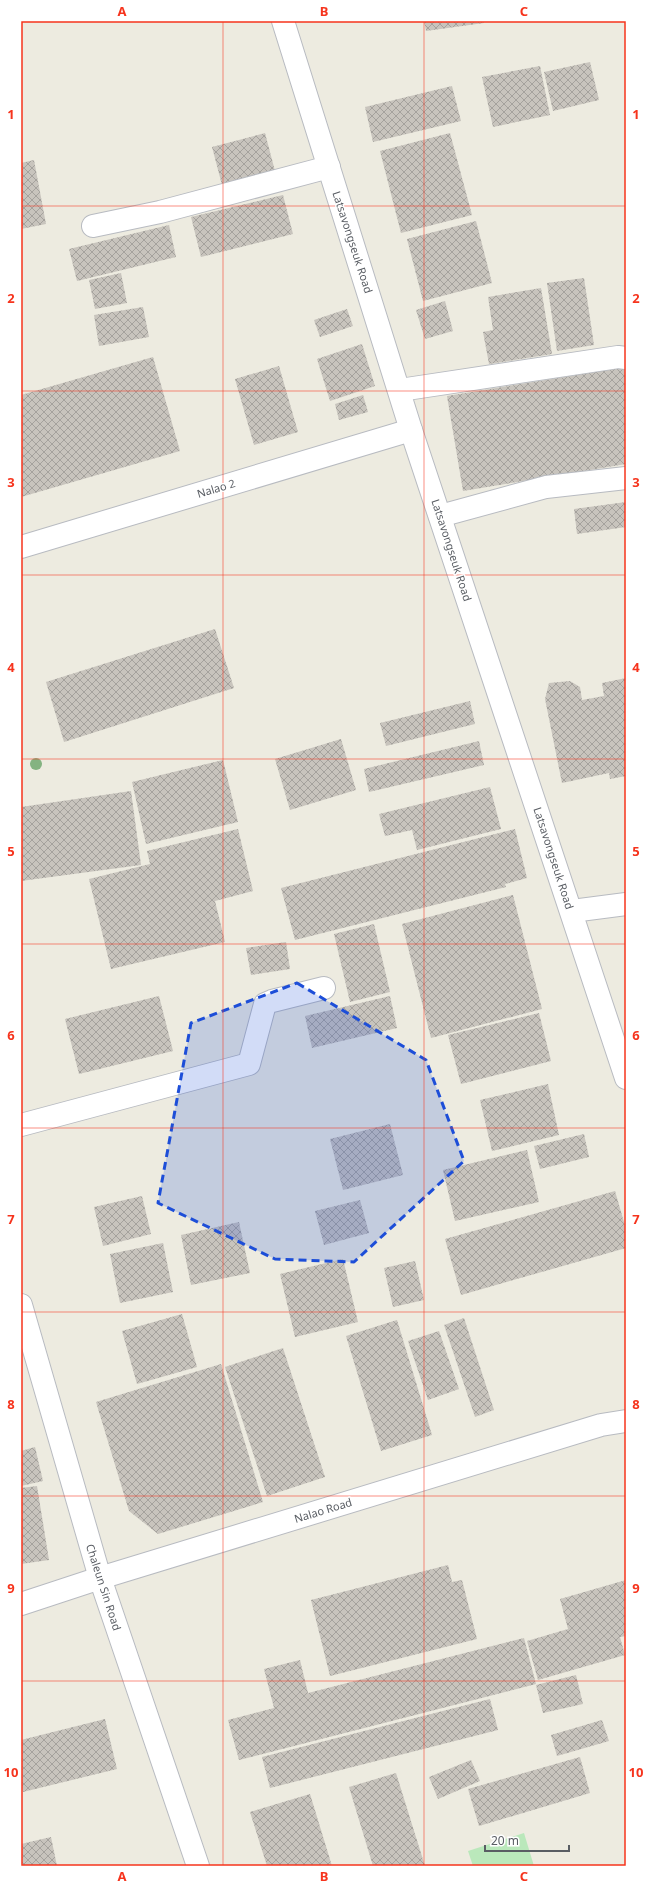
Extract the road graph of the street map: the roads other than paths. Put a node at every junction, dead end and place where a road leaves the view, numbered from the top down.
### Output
1 (283, 21) edge
2 (329, 167) junction
3 (93, 226) dead end
4 (626, 358) edge
5 (400, 390) junction
6 (411, 430) junction
7 (626, 478) edge
8 (440, 516) junction
9 (21, 547) edge
10 (626, 904) edge
11 (572, 911) junction
12 (324, 988) dead end
13 (626, 1078) edge
14 (21, 1125) edge
15 (21, 1305) edge
16 (626, 1421) edge
17 (100, 1578) junction
18 (21, 1604) edge
19 (198, 1866) edge

1 - 2 street, Latsavongseuk Road
2 - 3 street
2 - 5 street, Latsavongseuk Road
4 - 5 street
5 - 6 street, Latsavongseuk Road
6 - 8 street, Latsavongseuk Road
6 - 9 street, Nalao 2
7 - 8 street
8 - 11 street, Latsavongseuk Road
10 - 11 street
11 - 13 street, Latsavongseuk Road
12 - 14 street
15 - 17 street, Chaleun Sin Road
16 - 17 street, Nalao Road
17 - 18 street, Nalao Road
17 - 19 street, Chaleun Sin Road

